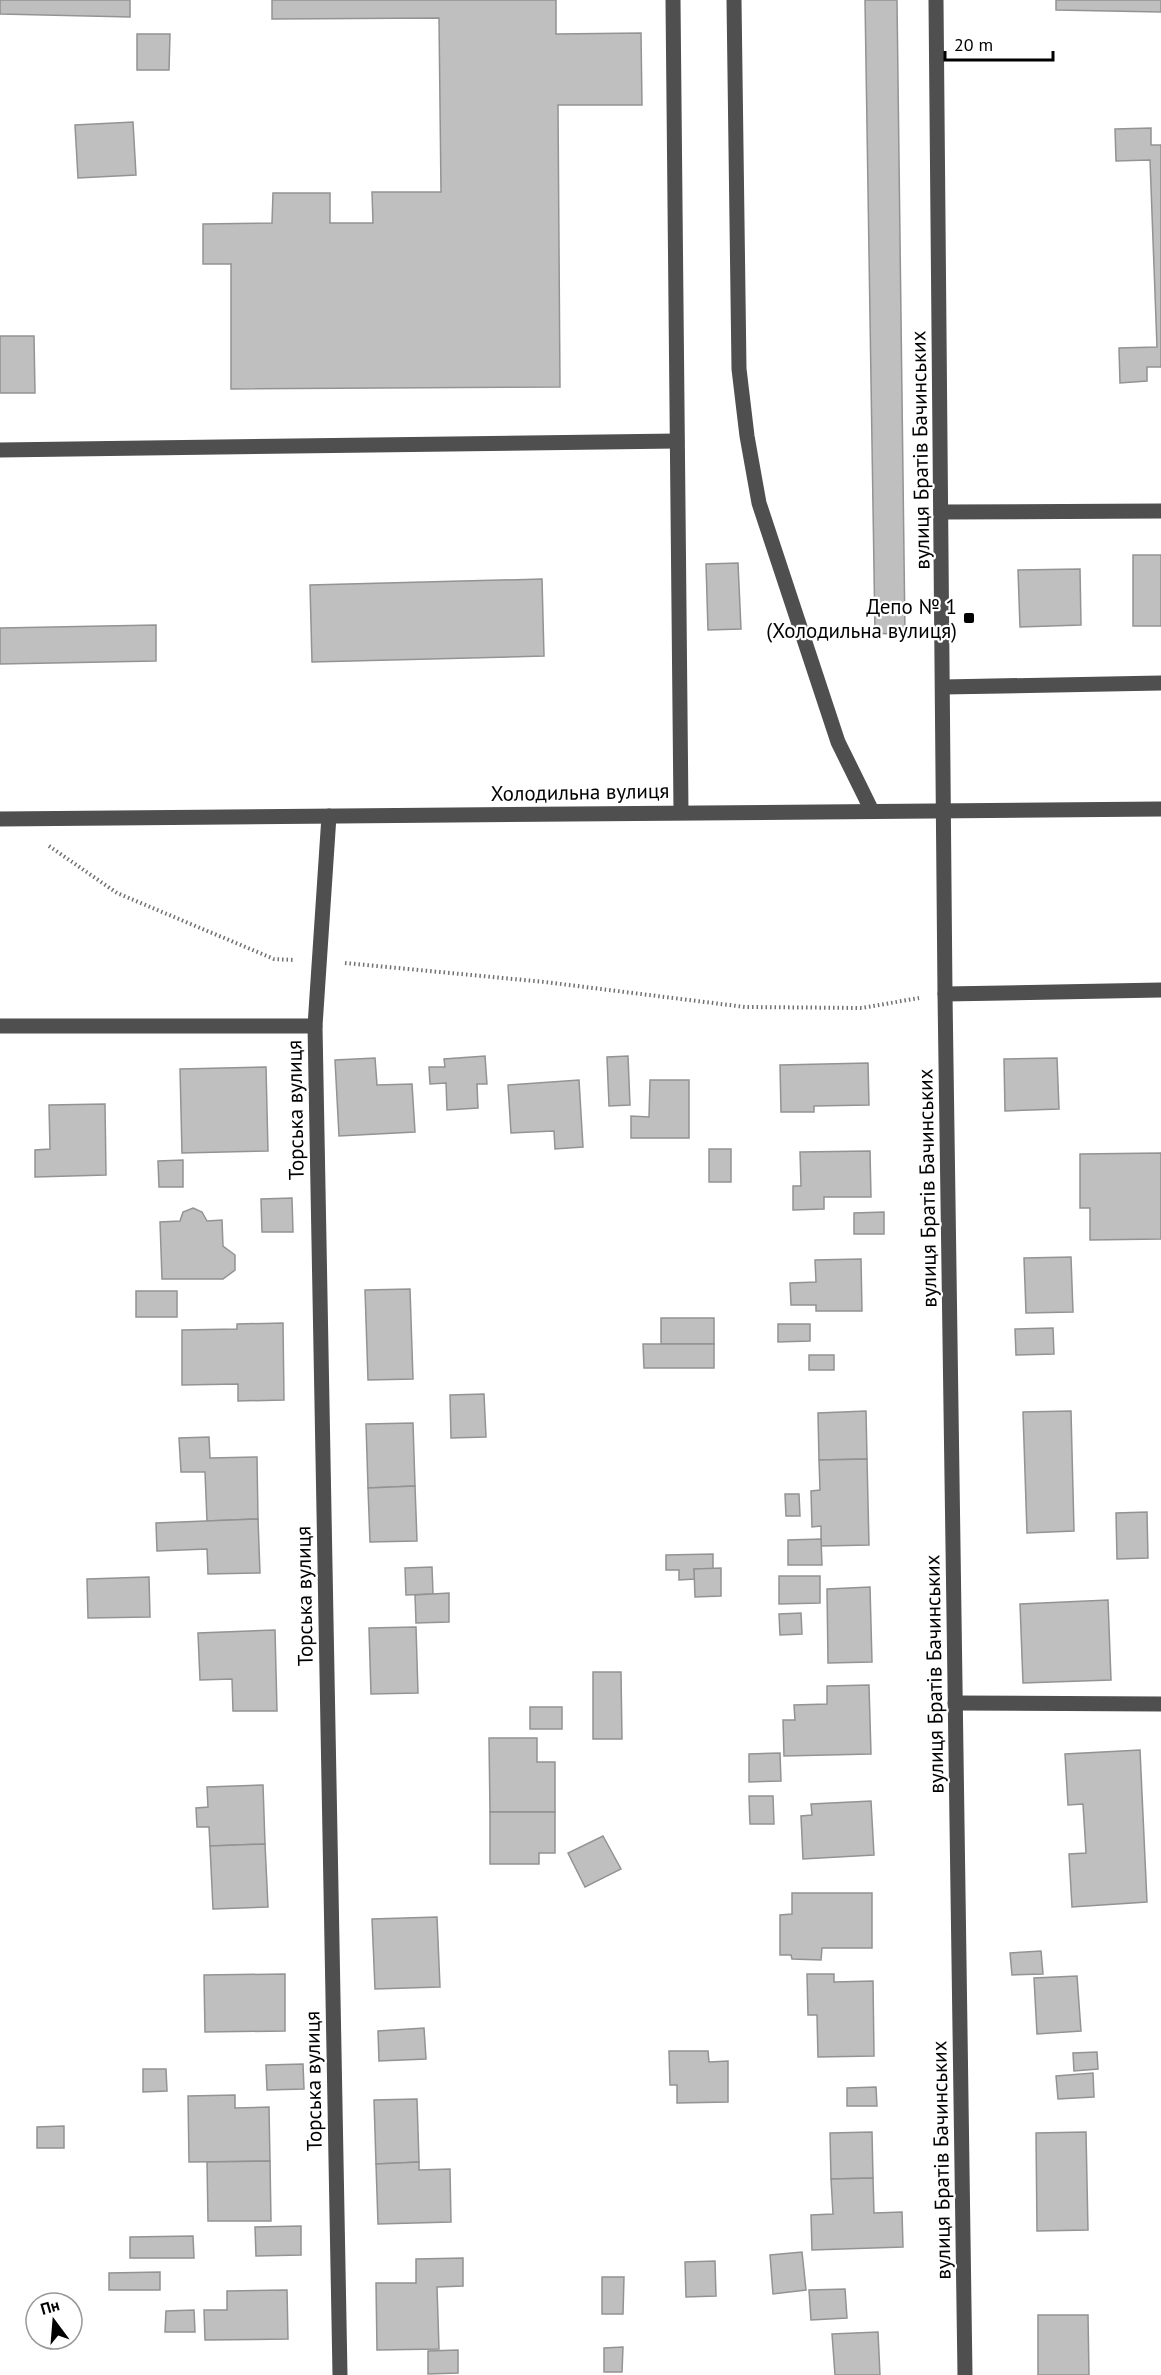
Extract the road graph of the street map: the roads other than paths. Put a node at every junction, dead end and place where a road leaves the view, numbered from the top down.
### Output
1 (673, 0) edge
2 (734, 0) edge
3 (936, 0) edge
4 (677, 441) junction
5 (0, 450) edge
6 (1161, 511) edge
7 (942, 512) junction
8 (1161, 683) edge
9 (943, 687) junction
10 (1161, 809) edge
11 (943, 810) junction
12 (872, 811) junction
13 (681, 812) junction
14 (329, 816) junction
15 (0, 819) edge
16 (1161, 990) edge
17 (945, 994) junction
18 (0, 1026) edge
19 (315, 1026) junction
20 (955, 1703) junction
21 (1161, 1704) edge
22 (340, 2375) edge
23 (965, 2375) edge

1 - 4 street
2 - 12 street
3 - 7 street, вулиця Братів Бачинських
4 - 5 street
4 - 13 street
6 - 7 street
7 - 9 street, вулиця Братів Бачинських
8 - 9 street
9 - 11 street, вулиця Братів Бачинських
10 - 11 street, Холодильна вулиця
11 - 12 street, Холодильна вулиця
11 - 17 street, вулиця Братів Бачинських
12 - 13 street, Холодильна вулиця
13 - 14 street, Холодильна вулиця
14 - 15 street, Холодильна вулиця
14 - 19 street, Торська вулиця
16 - 17 street
17 - 20 street, вулиця Братів Бачинських
18 - 19 street
19 - 22 street, Торська вулиця
20 - 21 street
20 - 23 street, вулиця Братів Бачинських

